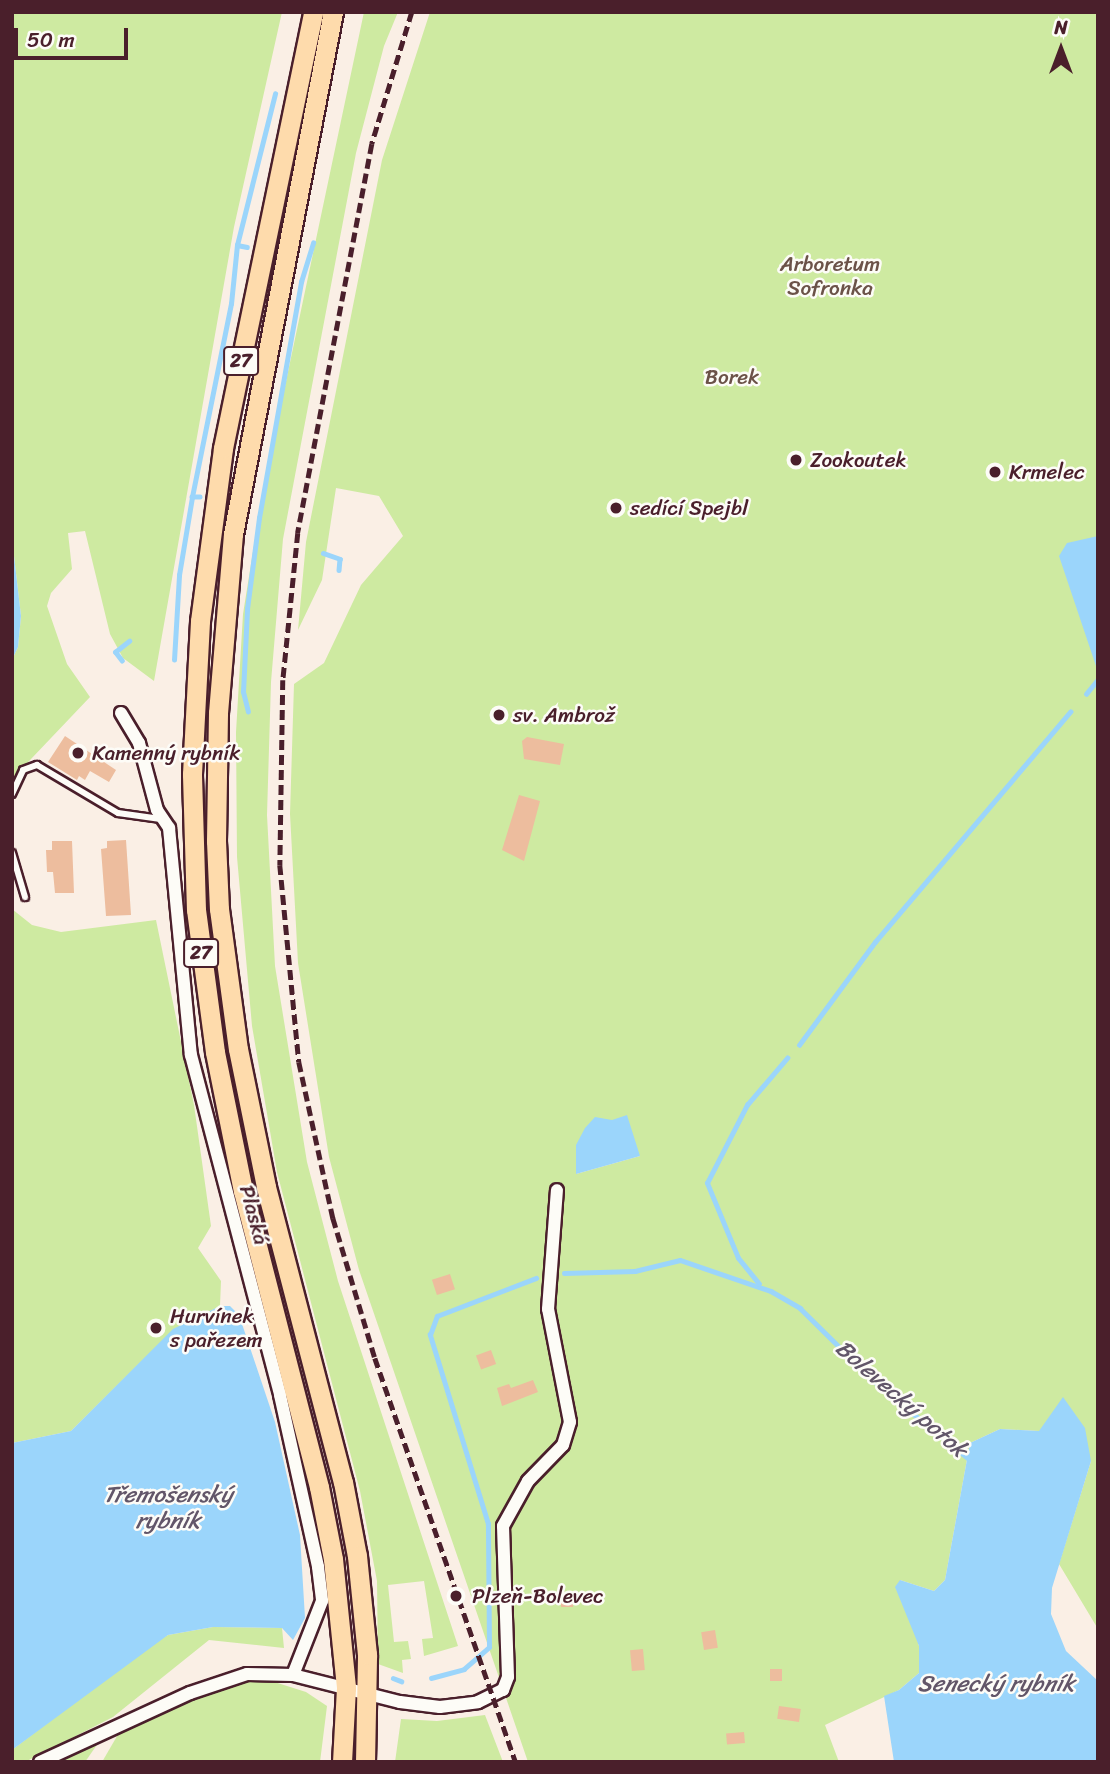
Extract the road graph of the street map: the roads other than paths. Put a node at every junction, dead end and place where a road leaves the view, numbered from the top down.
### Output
1 (313, 12) edge
2 (333, 12) edge
3 (121, 713) dead end
4 (12, 794) edge
5 (163, 820) junction
6 (12, 853) edge
7 (25, 897) dead end
8 (557, 1190) dead end
9 (293, 1675) junction
10 (346, 1688) junction
11 (369, 1695) junction
12 (40, 1762) edge
13 (342, 1762) edge
14 (365, 1762) edge

1 - 10 main road, Plaská / 27
2 - 11 main road, Plaská / 27
3 - 5 street, Plaská
4 - 5 lane
5 - 9 street, Plaská
6 - 7 lane
8 - 11 street
9 - 10 street
9 - 12 street
10 - 11 street
10 - 13 main road, Plaská / 27
11 - 14 main road, Plaská / 27

